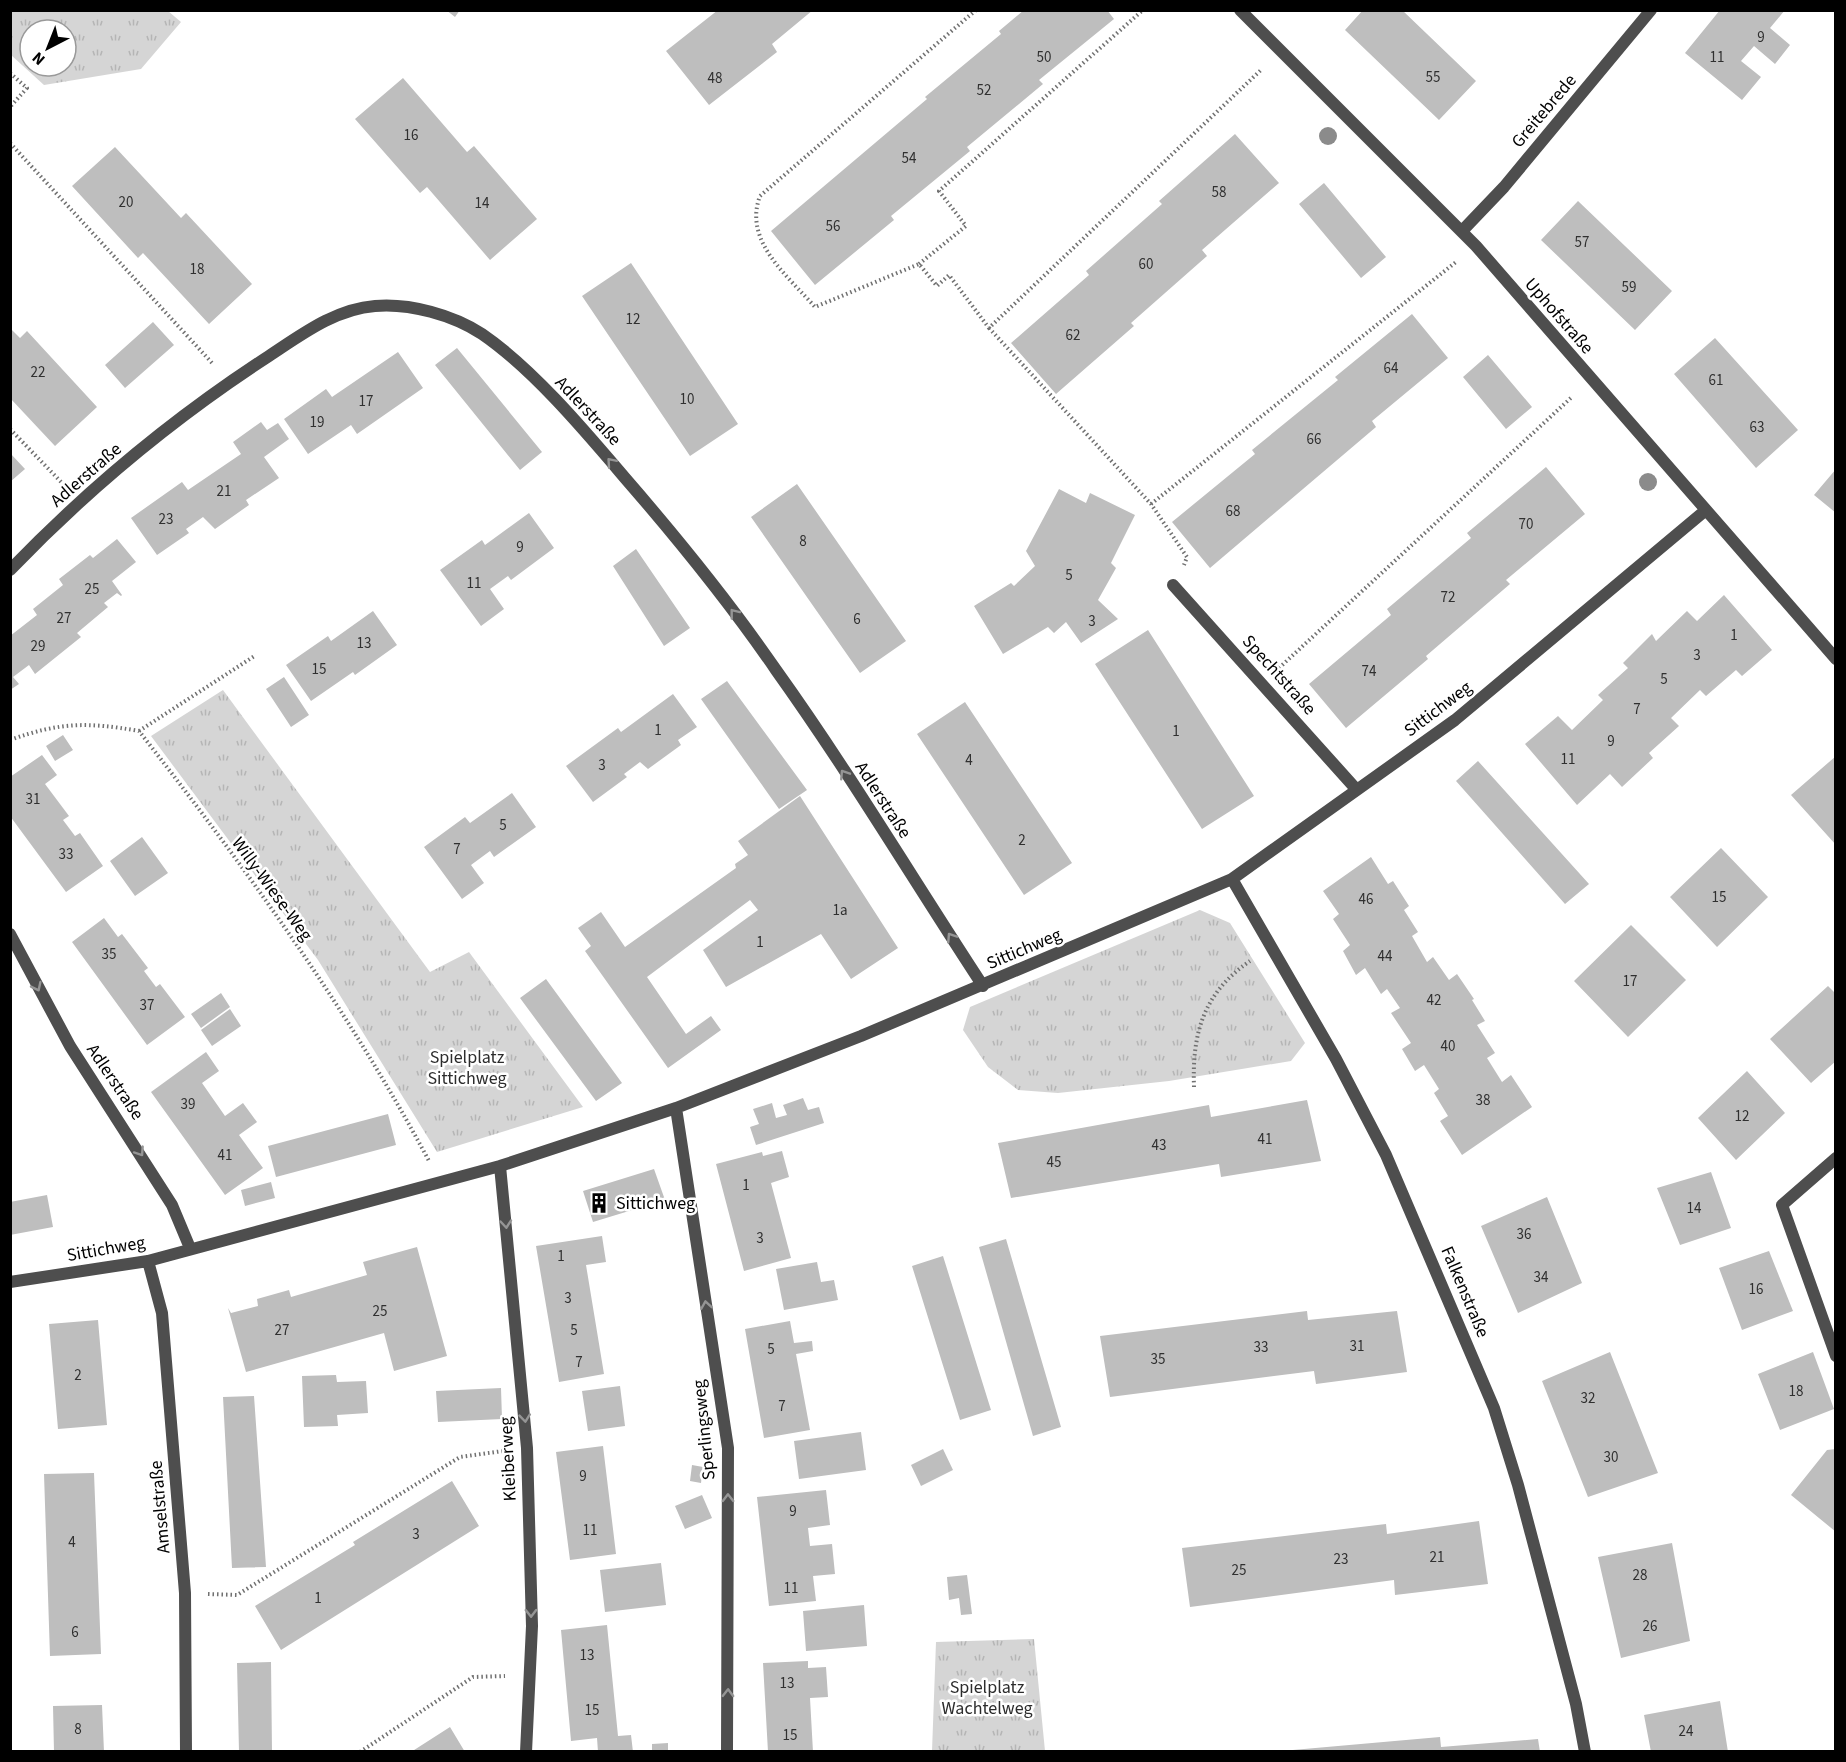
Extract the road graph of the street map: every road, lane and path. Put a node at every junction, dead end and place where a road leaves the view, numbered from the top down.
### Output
1 (976, 10) edge
2 (1143, 10) edge
3 (1240, 10) edge
4 (1652, 10) edge
5 (1281, 51) junction
6 (10, 73) edge
7 (10, 107) edge
8 (10, 143) edge
9 (1462, 231) junction
10 (1476, 246) junction
11 (919, 264) junction
12 (989, 328) junction
13 (1590, 379) junction
14 (229, 382) junction
15 (10, 429) edge
16 (80, 502) junction
17 (1151, 504) junction
18 (1706, 510) junction
19 (10, 570) edge
20 (1173, 585) joint
21 (256, 656) dead end
22 (1836, 659) edge
23 (1263, 683) junction
24 (139, 731) junction
25 (10, 740) edge
26 (1356, 789) junction
27 (1232, 879) junction
28 (10, 934) edge
29 (1270, 948) junction
30 (983, 986) junction
31 (1194, 1087) dead end
32 (676, 1108) junction
33 (1836, 1158) edge
34 (500, 1166) junction
35 (440, 1183) junction
36 (190, 1248) junction
37 (148, 1261) junction
38 (10, 1282) edge
39 (1836, 1356) edge
40 (527, 1448) junction
41 (185, 1593) junction
42 (530, 1676) junction
43 (186, 1752) edge
44 (360, 1752) edge
45 (526, 1752) edge
46 (727, 1752) edge
47 (1585, 1752) edge

1 - 11 path
2 - 11 path
3 - 5 street, Uphofstraße
4 - 9 street, Greitebrede
5 - 9 street, Uphofstraße
5 - 12 path
6 - 7 path
8 - 14 path
9 - 10 street, Uphofstraße
10 - 13 street, Uphofstraße
10 - 17 path
11 - 12 path
12 - 17 path
13 - 18 street, Uphofstraße
13 - 23 path
14 - 16 street, Adlerstraße
30 -> 14 street, Adlerstraße
15 - 16 path
16 - 19 street, Adlerstraße
17 - 20 path
18 - 22 street, Uphofstraße
18 - 26 street, Sittichweg
20 - 23 street, Spechtstraße
21 - 24 path
23 - 26 street, Spechtstraße
24 - 25 path
24 - 35 path, Willy-Wiese-Weg
26 - 27 street, Sittichweg
27 - 29 street, Falkenstraße
27 - 30 street, Sittichweg
28 -> 36 street, Adlerstraße
29 - 31 path
29 - 47 street, Falkenstraße
30 - 32 street, Sittichweg
32 - 34 street, Sittichweg
46 -> 32 street, Sperlingsweg
33 - 39 street
34 - 35 street, Sittichweg
34 -> 40 street, Kleiberweg
35 - 36 street, Sittichweg
36 - 37 street, Sittichweg
37 - 38 street, Sittichweg
37 - 41 street, Amselstraße
40 - 41 path
40 -> 42 street, Kleiberweg
41 - 43 street, Amselstraße
42 - 44 path
42 - 45 street, Kleiberweg

